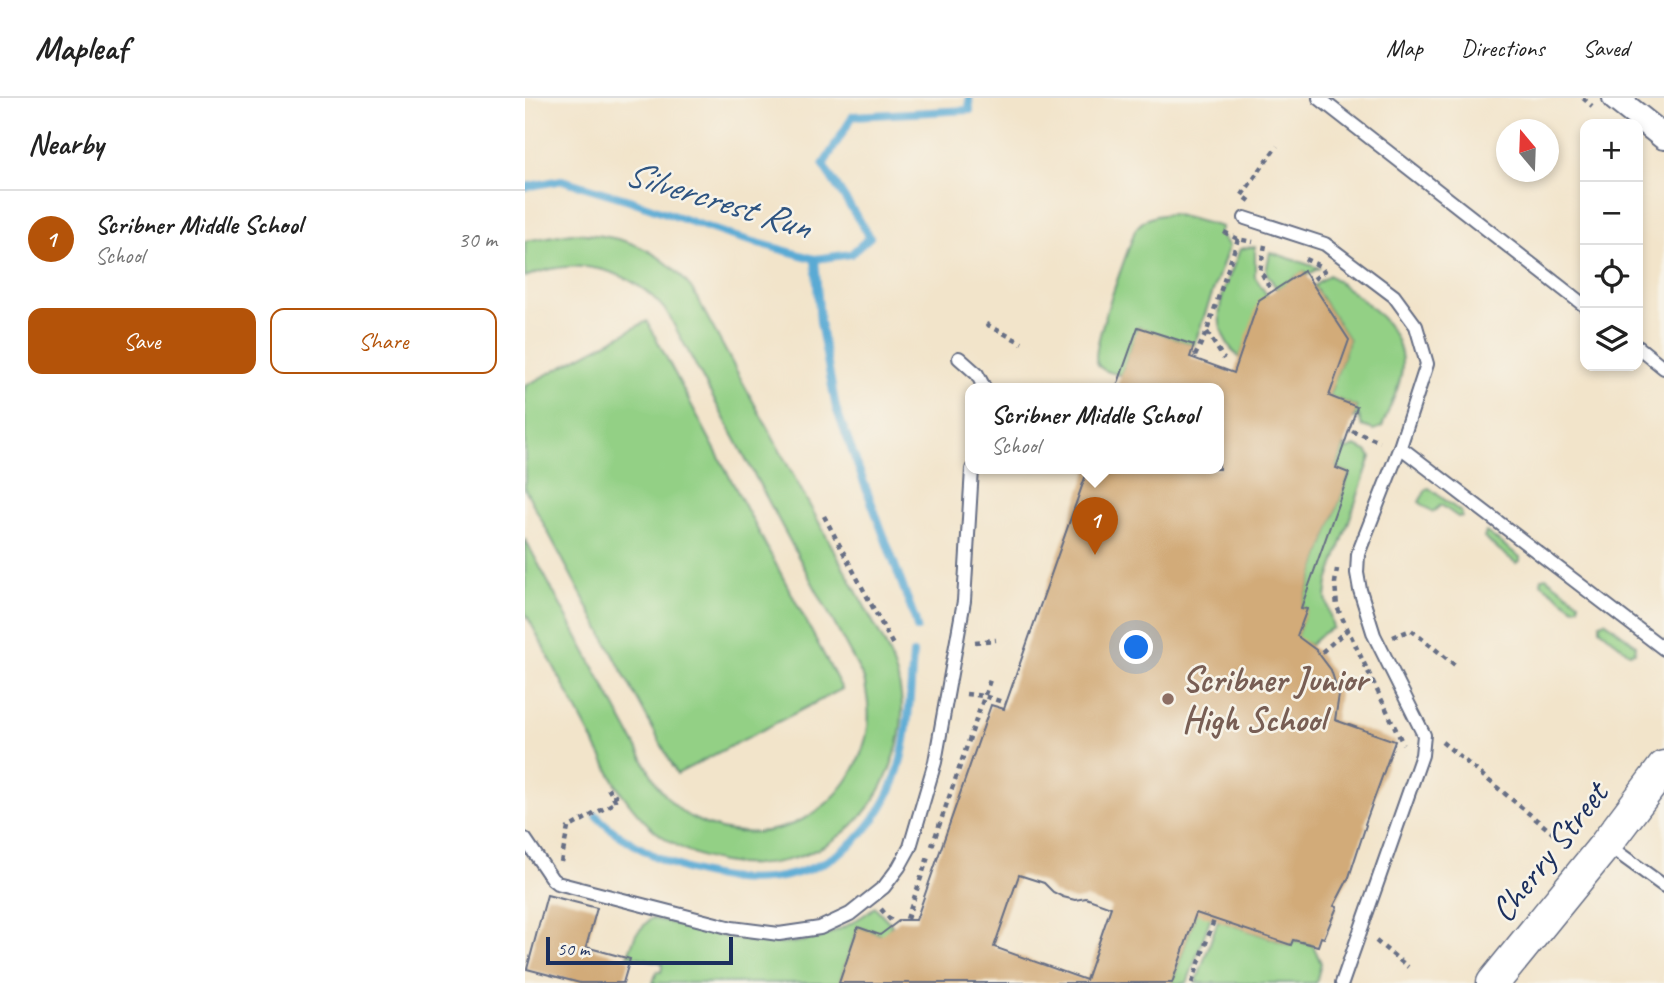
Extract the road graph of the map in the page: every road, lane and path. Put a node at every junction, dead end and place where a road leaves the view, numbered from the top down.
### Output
1 (1319, 98) edge
2 (1615, 98) edge
3 (1664, 137) edge
4 (1277, 146) dead end
5 (1242, 195) dead end
6 (1245, 218) dead end
7 (1238, 239) dead end
8 (1265, 245) dead end
9 (1327, 269) dead end
10 (1314, 279) dead end
11 (1271, 290) dead end
12 (1580, 302) edge
13 (986, 324) dead end
14 (1207, 331) junction
15 (1022, 343) dead end
16 (1643, 351) edge
17 (1195, 356) dead end
18 (959, 358) dead end
19 (1224, 359) dead end
20 (1664, 368) edge
21 (982, 383) edge
22 (1352, 431) dead end
23 (1380, 442) dead end
24 (1399, 447) junction
25 (972, 474) edge
26 (824, 516) dead end
27 (1348, 629) dead end
28 (1378, 644) junction
29 (893, 645) dead end
30 (1664, 649) edge
31 (1322, 652) dead end
32 (1359, 652) dead end
33 (1455, 665) dead end
34 (990, 680) dead end
35 (1373, 683) dead end
36 (1340, 687) dead end
37 (948, 691) junction
38 (984, 696) junction
39 (1006, 703) dead end
40 (1402, 741) dead end
41 (1423, 742) junction
42 (1664, 767) edge
43 (608, 788) dead end
44 (620, 793) dead end
45 (613, 797) junction
46 (1555, 835) dead end
47 (525, 839) edge
48 (1606, 844) junction
49 (557, 883) junction
50 (1664, 886) edge
51 (907, 919) dead end
52 (1214, 920) dead end
53 (1361, 930) junction
54 (1408, 967) dead end
55 (1497, 982) edge
56 (1192, 983) edge
57 (1342, 983) edge

1 - 12 lane
2 - 3 street
4 - 5 path
6 - 24 lane
7 - 14 path
8 - 11 path
9 - 10 path
13 - 15 path
14 - 17 path
14 - 19 path
16 - 20 lane
18 - 21 lane
22 - 23 path
24 - 28 lane
24 - 30 lane
25 - 37 lane
26 - 29 path
27 - 31 path
28 - 32 path
28 - 33 path
28 - 41 lane
34 - 38 path
35 - 36 path
37 - 38 path
37 - 49 lane
38 - 39 path
38 - 51 path
40 - 41 path
41 - 46 path
41 - 53 lane
42 - 48 street, Cherry Street
43 - 45 path
44 - 45 path
45 - 49 path
47 - 49 lane
48 - 50 lane
48 - 55 street, Cherry Street
52 - 56 path
53 - 54 path
53 - 57 lane

